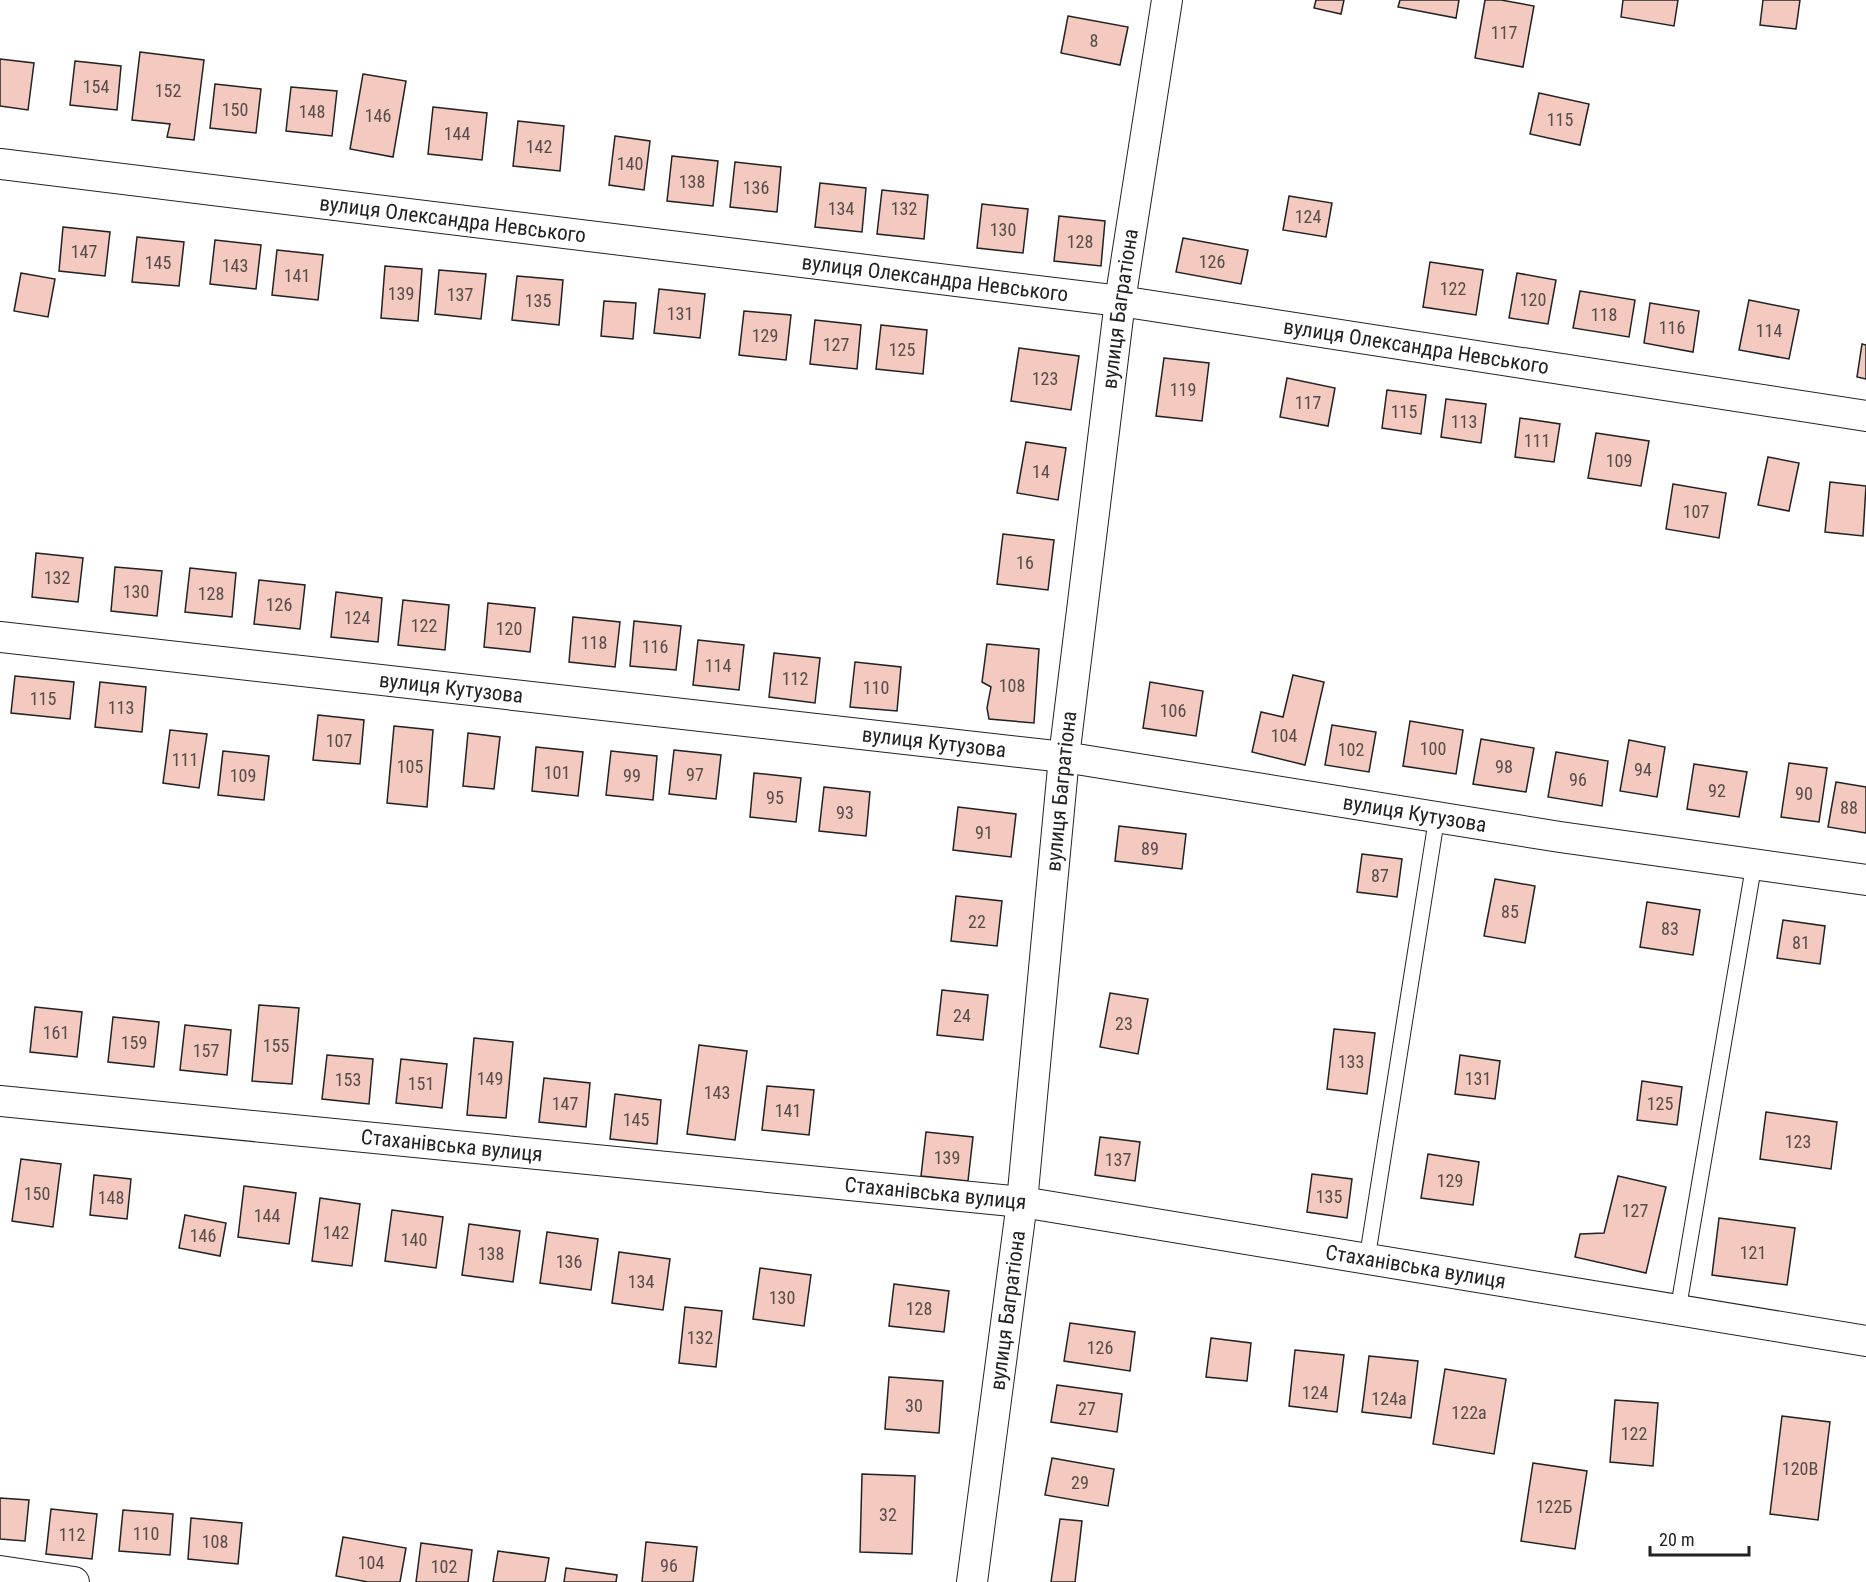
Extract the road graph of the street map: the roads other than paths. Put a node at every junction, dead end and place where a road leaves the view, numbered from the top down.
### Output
1 (1167, 0) edge
2 (0, 164) edge
3 (1120, 301) junction
4 (1866, 416) edge
5 (0, 637) edge
6 (1064, 757) junction
7 (1437, 816) junction
8 (1754, 864) junction
9 (1866, 879) edge
10 (0, 1101) edge
11 (1022, 1202) junction
12 (1367, 1259) junction
13 (1678, 1310) junction
14 (1866, 1341) edge
15 (0, 1571) edge
16 (74, 1582) edge
17 (972, 1582) edge

1 - 3 street, вулиця Багратіона
2 - 3 street, вулиця Олександра Невського
3 - 4 street, вулиця Олександра Невського
3 - 6 street, вулиця Багратіона
5 - 6 street, вулиця Кутузова
6 - 7 street, вулиця Кутузова
6 - 11 street, вулиця Багратіона
7 - 8 street, вулиця Кутузова
7 - 12 lane
8 - 9 street, вулиця Кутузова
8 - 13 lane
10 - 11 street, Стаханівська вулиця
11 - 12 street, Стаханівська вулиця
11 - 17 street, вулиця Багратіона
12 - 13 street, Стаханівська вулиця
13 - 14 street, Стаханівська вулиця
15 - 16 street

